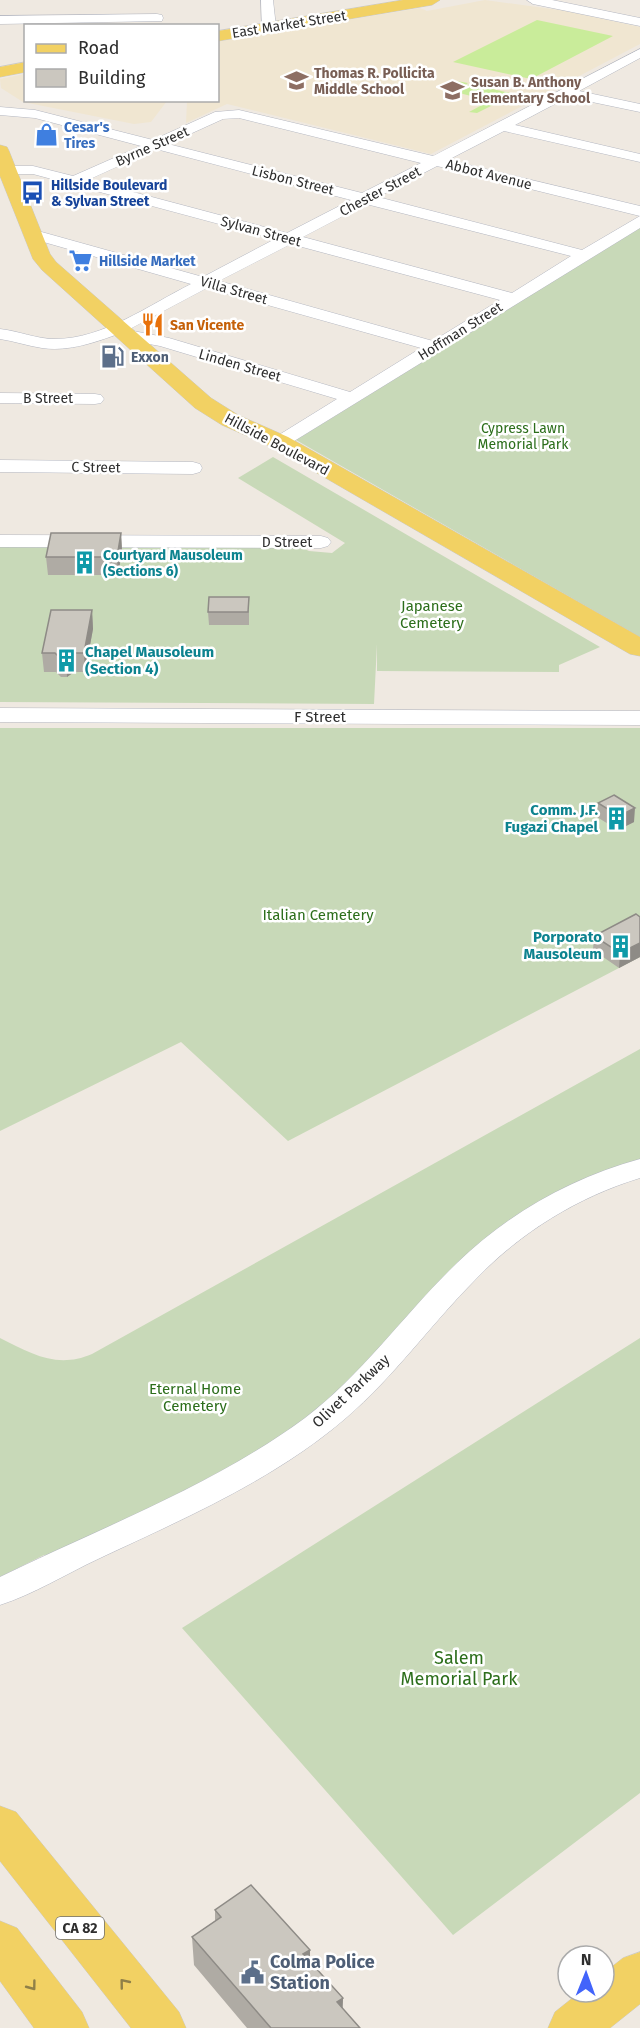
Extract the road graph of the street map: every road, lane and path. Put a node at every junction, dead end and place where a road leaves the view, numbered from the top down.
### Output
1 (267, 0) edge
2 (432, 0) edge
3 (533, 0) edge
4 (159, 1) edge
5 (383, 4) edge
6 (0, 20) edge
7 (157, 22) edge
8 (640, 22) edge
9 (270, 27) junction
10 (219, 36) edge
11 (640, 53) edge
12 (624, 61) junction
13 (640, 64) edge
14 (24, 67) edge
15 (0, 72) edge
16 (566, 92) junction
17 (640, 108) edge
18 (0, 111) edge
19 (234, 114) joint
20 (502, 126) junction
21 (154, 145) junction
22 (640, 158) edge
23 (436, 161) junction
24 (3, 164) edge
25 (72, 182) junction
26 (365, 199) junction
27 (640, 211) edge
28 (640, 220) edge
29 (32, 234) junction
30 (290, 239) junction
31 (584, 255) junction
32 (207, 282) junction
33 (513, 298) junction
34 (123, 331) junction
35 (0, 334) edge
36 (435, 347) junction
37 (0, 398) edge
38 (352, 398) junction
39 (95, 399) dead end
40 (280, 442) junction
41 (0, 466) edge
42 (193, 468) dead end
43 (0, 541) edge
44 (321, 542) dead end
45 (640, 648) edge
46 (0, 715) edge
47 (640, 718) edge
48 (640, 1168) edge
49 (0, 1592) edge
50 (0, 1826) edge
51 (0, 1943) edge
52 (640, 1974) edge
53 (64, 2028) edge
54 (161, 2028) edge
55 (573, 2028) edge

1 - 9 street
2 - 5 main road, East Market Street
3 - 8 street
4 - 7 street
5 - 9 main road, East Market Street
6 - 7 street
9 - 10 main road, East Market Street
11 - 12 street, Chester Street
12 - 13 street
12 - 16 street, Chester Street
14 - 15 main road
16 - 17 street
16 - 20 street, Chester Street
18 - 21 street, Lisbon Street
19 - 21 street, Byrne Street
19 - 23 street, Abbot Avenue
20 - 22 street
20 - 23 street, Chester Street
21 - 25 street, Byrne Street
21 - 26 street, Lisbon Street
23 - 26 street, Chester Street
23 - 27 street, Abbot Avenue
24 - 25 street, Sylvan Street
24 - 29 main road, Hillside Boulevard
25 - 30 street, Sylvan Street
26 - 30 street, Chester Street
26 - 31 street, Lisbon Street
28 - 31 street, Hoffman Street
29 - 32 street, Villa Street
29 - 34 main road, Hillside Boulevard
30 - 32 street, Chester Street
30 - 33 street, Sylvan Street
31 - 33 street, Hoffman Street
32 - 34 street, Chester Street
32 - 36 street, Villa Street
33 - 36 street, Hoffman Street
34 - 35 street, Chester Street
34 - 38 street, Linden Street
34 - 40 main road, Hillside Boulevard
36 - 38 street, Hoffman Street
37 - 39 street, B Street
38 - 40 street, Hoffman Street
40 - 45 main road, Hillside Boulevard
41 - 42 street, C Street
43 - 44 street, D Street
46 - 47 street, F Street
48 - 49 street, Olivet Parkway
54 -> 50 main road, CA 82
51 -> 53 main road
52 - 55 main road

